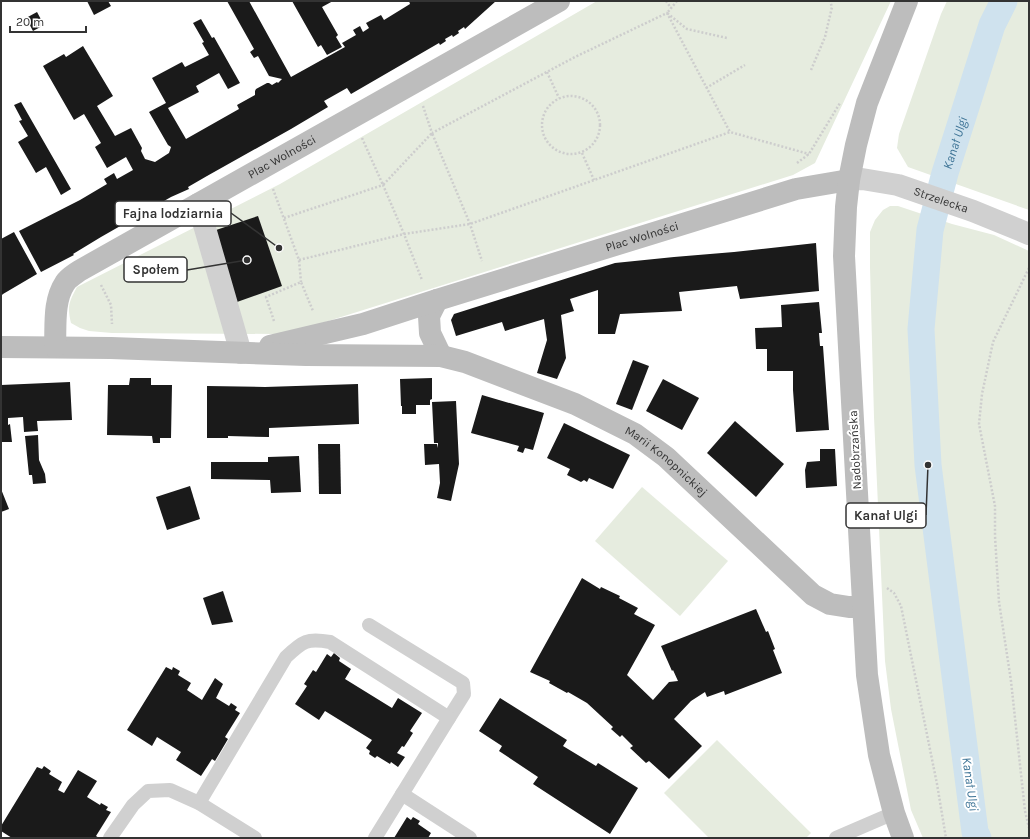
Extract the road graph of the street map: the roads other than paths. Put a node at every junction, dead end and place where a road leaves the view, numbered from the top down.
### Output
1 (559, 1) edge
2 (907, 1) edge
3 (849, 180) junction
4 (198, 204) junction
5 (1029, 234) edge
6 (437, 300) junction
7 (1, 347) edge
8 (55, 347) junction
9 (241, 353) junction
10 (441, 356) junction
11 (863, 607) junction
12 (369, 625) dead end
13 (449, 718) junction
14 (402, 794) junction
15 (199, 803) junction
16 (894, 814) junction
17 (110, 838) edge
18 (255, 838) edge
19 (375, 838) edge
20 (470, 838) edge
21 (836, 838) edge
22 (903, 838) edge

1 - 4 street, Plac Wolności
2 - 3 street, Nadobrzańska
3 - 5 street, Strzelecka
3 - 6 street, Plac Wolności
3 - 11 street, Nadobrzańska
4 - 8 street, Plac Wolności
4 - 9 street
6 - 9 street, Plac Wolności
6 - 10 street
7 - 8 street, Plac Wolności
8 - 9 street, Plac Wolności
9 - 10 street, Plac Wolności
10 - 11 street, Marii Konopnickiej
11 - 16 street, Nadobrzańska
12 - 13 lane
13 - 14 lane
13 - 15 lane
14 - 19 lane
14 - 20 lane
15 - 17 lane
15 - 18 lane
16 - 21 lane
16 - 22 street, Nadobrzańska

